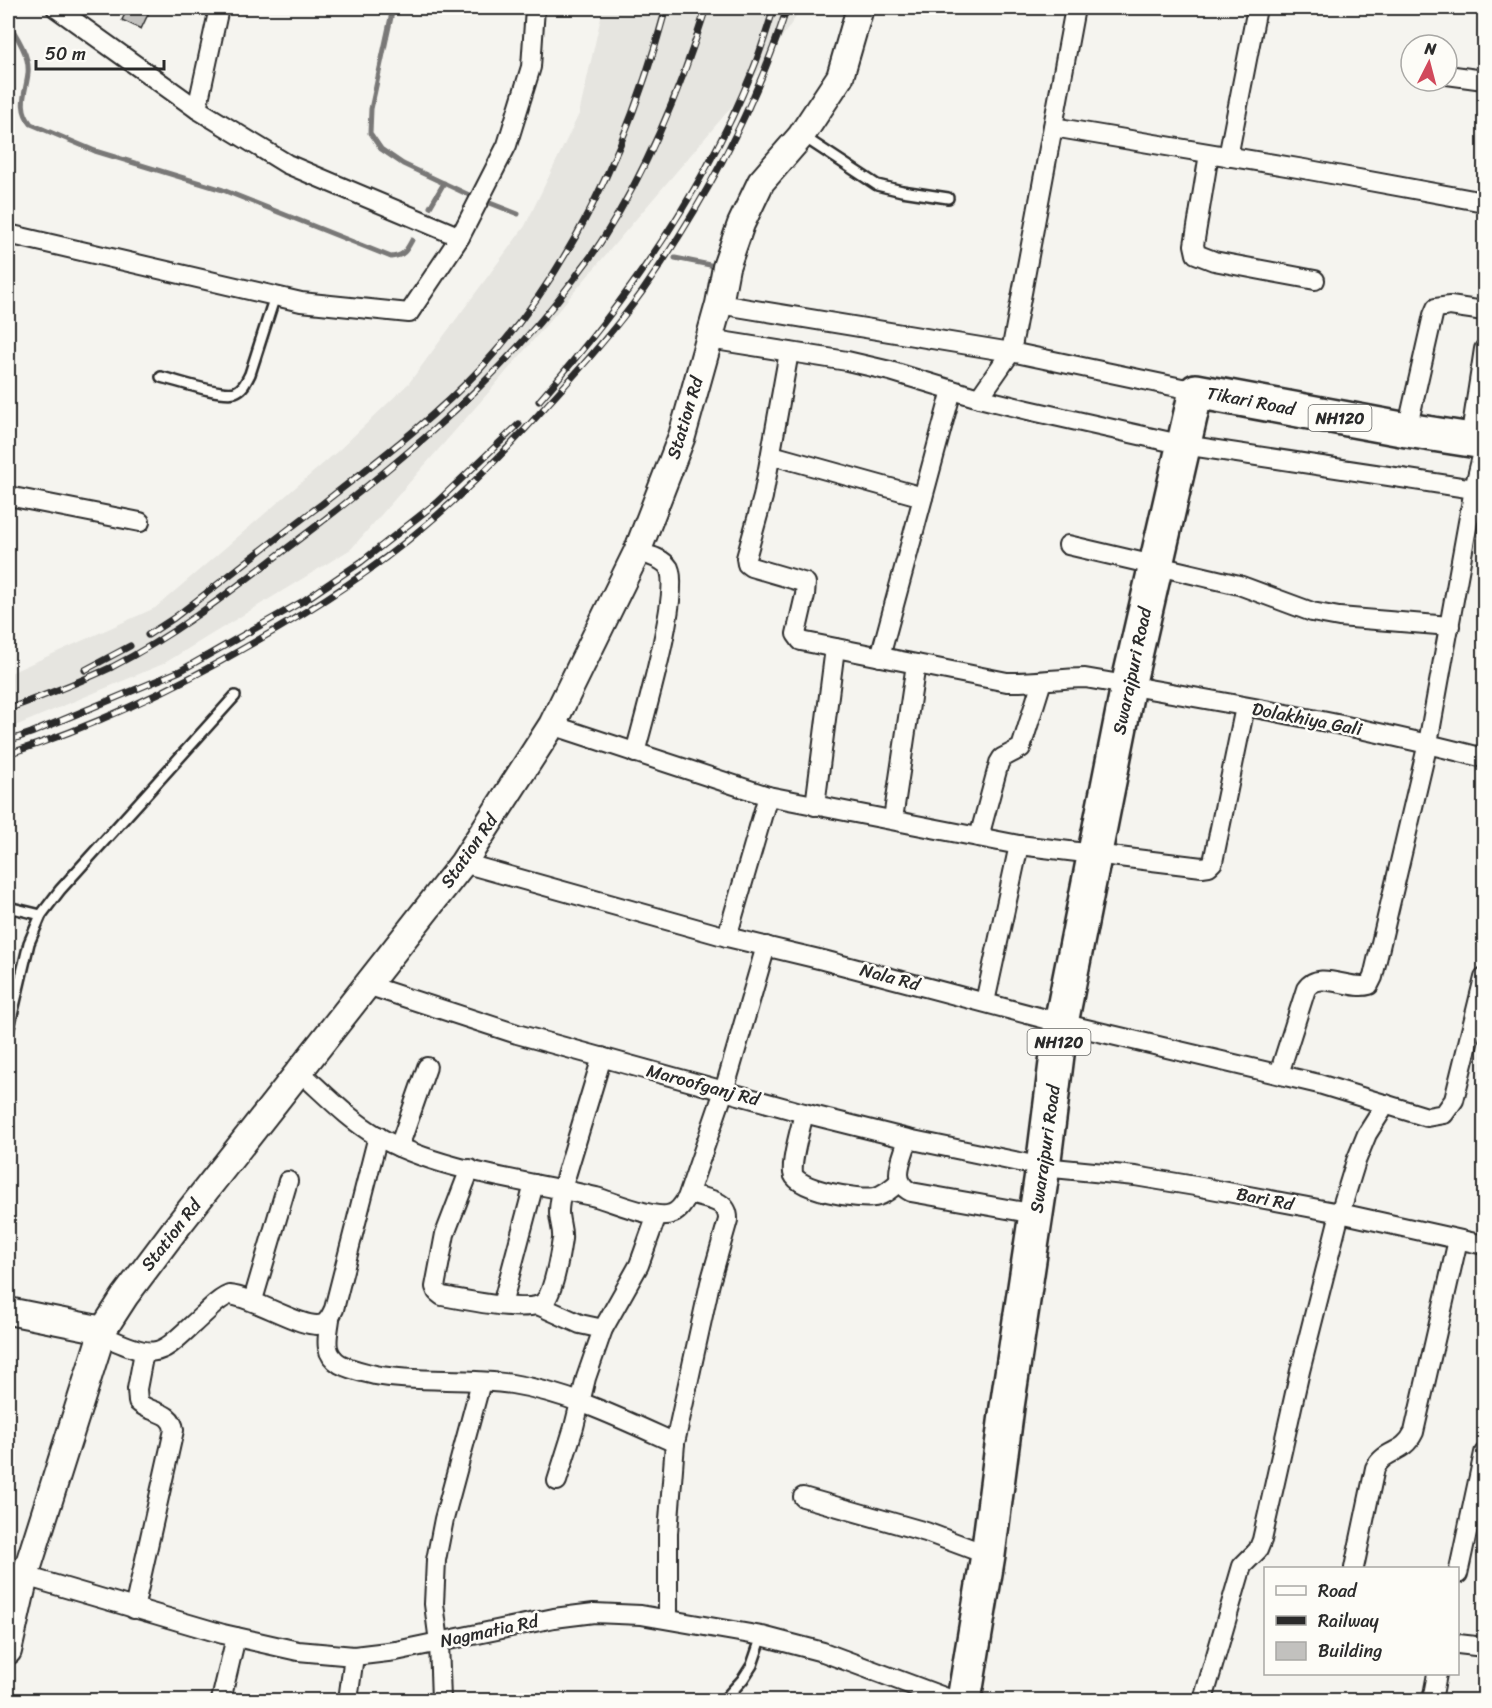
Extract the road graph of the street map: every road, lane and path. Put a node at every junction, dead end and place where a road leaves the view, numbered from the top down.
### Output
1 (56, 8) edge
2 (219, 8) edge
3 (535, 8) edge
4 (860, 8) edge
5 (1075, 8) edge
6 (1257, 8) edge
7 (1459, 77) edge
8 (1485, 80) edge
9 (197, 109) junction
10 (1053, 127) junction
11 (801, 136) junction
12 (1209, 154) junction
13 (1228, 157) junction
14 (948, 198) dead end
15 (1485, 202) edge
16 (8, 234) edge
17 (460, 237) junction
18 (1315, 280) dead end
19 (275, 296) junction
20 (719, 304) junction
21 (1485, 311) edge
22 (709, 339) junction
23 (1485, 349) edge
24 (789, 352) junction
25 (1011, 352) junction
26 (161, 377) dead end
27 (952, 390) junction
28 (1196, 391) junction
29 (979, 398) junction
30 (1407, 430) junction
31 (1480, 443) edge
32 (1184, 445) junction
33 (772, 455) junction
34 (1474, 489) junction
35 (8, 496) edge
36 (923, 497) junction
37 (140, 522) dead end
38 (1068, 545) dead end
39 (637, 552) junction
40 (1155, 567) junction
41 (1450, 626) junction
42 (835, 648) junction
43 (880, 657) junction
44 (916, 664) junction
45 (1042, 681) junction
46 (1128, 686) junction
47 (235, 696) dead end
48 (1245, 707) junction
49 (552, 725) junction
50 (1428, 743) junction
51 (635, 753) junction
52 (1485, 758) edge
53 (768, 796) junction
54 (815, 806) junction
55 (893, 819) junction
56 (979, 837) junction
57 (1019, 845) junction
58 (1095, 856) junction
59 (463, 863) junction
60 (8, 907) edge
61 (41, 915) junction
62 (727, 937) junction
63 (766, 946) junction
64 (1485, 978) edge
65 (368, 985) junction
66 (985, 1002) junction
67 (1061, 1023) junction
68 (8, 1032) edge
69 (602, 1057) junction
70 (427, 1067) dead end
71 (300, 1072) junction
72 (1279, 1074) junction
73 (724, 1091) junction
74 (1386, 1104) junction
75 (804, 1113) junction
76 (378, 1136) junction
77 (908, 1139) junction
78 (399, 1147) junction
79 (1043, 1167) junction
80 (470, 1169) junction
81 (288, 1181) dead end
82 (899, 1182) junction
83 (534, 1184) junction
84 (562, 1189) junction
85 (689, 1194) junction
86 (1340, 1213) junction
87 (1036, 1214) junction
88 (657, 1215) junction
89 (1458, 1240) junction
90 (1485, 1245) edge
91 (253, 1300) junction
92 (502, 1305) junction
93 (540, 1305) junction
94 (8, 1311) edge
95 (330, 1319) junction
96 (603, 1329) junction
97 (102, 1332) junction
98 (144, 1352) junction
99 (481, 1382) junction
100 (580, 1402) junction
101 (675, 1443) junction
102 (1485, 1453) edge
103 (557, 1481) dead end
104 (803, 1497) dead end
105 (988, 1555) junction
106 (1354, 1567) edge
107 (1459, 1570) edge
108 (25, 1576) junction
109 (134, 1609) junction
110 (668, 1618) junction
111 (762, 1636) junction
112 (236, 1637) junction
113 (439, 1642) junction
114 (1459, 1644) edge
115 (1485, 1647) edge
116 (8, 1652) edge
117 (354, 1656) junction
118 (1437, 1675) edge
119 (221, 1701) edge
120 (348, 1701) edge
121 (441, 1701) edge
122 (724, 1701) edge
123 (952, 1701) edge
124 (964, 1701) edge
125 (1203, 1701) edge
126 (1432, 1701) edge

1 - 9 street
2 - 9 street
3 - 17 street
4 - 11 street, Station Rd
5 - 10 street
6 - 13 street
7 - 8 street
9 - 17 street
10 - 12 street
10 - 25 street
11 - 14 lane
11 - 20 street, Station Rd
12 - 13 street
12 - 18 street
13 - 15 street
16 - 19 street
17 - 19 street
19 - 26 lane
20 - 22 street, Station Rd
20 - 25 street
21 - 30 street
22 - 24 street
22 - 39 street, Station Rd
23 - 31 street
24 - 27 street
24 - 33 street
25 - 28 street
25 - 29 street
27 - 29 street
27 - 36 street
28 - 30 highway, Tikari Road / NH120
28 - 32 highway, Swarajpuri Road / NH120
29 - 32 street
30 - 31 highway, Tikari Road / NH120
31 - 34 street
32 - 34 street
32 - 40 highway, Swarajpuri Road / NH120
33 - 36 street
33 - 42 street, Dolakhiya Gali
34 - 41 street
35 - 37 street
36 - 43 street
38 - 40 street
39 - 49 street, Station Rd
39 - 51 street
40 - 41 street
40 - 46 highway, Swarajpuri Road / NH120
41 - 50 street
42 - 43 street, Dolakhiya Gali
42 - 54 street
43 - 44 street, Dolakhiya Gali
44 - 45 street, Dolakhiya Gali
44 - 55 street
45 - 46 street, Dolakhiya Gali
45 - 56 street
46 - 48 street, Dolakhiya Gali
46 - 58 highway, Swarajpuri Road / NH120
47 - 61 lane
48 - 50 street, Dolakhiya Gali
48 - 58 street
49 - 51 street
49 - 59 street, Station Rd
50 - 52 street, Dolakhiya Gali
50 - 72 street
51 - 53 street
53 - 54 street
53 - 62 street
54 - 55 street
55 - 56 street
56 - 57 street
57 - 58 street
57 - 66 street
58 - 67 highway, Swarajpuri Road / NH120
59 - 62 street, Nala Rd
59 - 65 street, Station Rd
60 - 61 lane
61 - 68 lane
62 - 63 street, Nala Rd
63 - 66 street, Nala Rd
63 - 73 street
64 - 74 street, Nala Rd
65 - 69 street, Maroofganj Rd
65 - 71 street, Station Rd
66 - 67 street, Nala Rd
67 - 72 street, Nala Rd
67 - 79 highway, Swarajpuri Road / NH120
69 - 73 street, Maroofganj Rd
69 - 84 street
70 - 78 street
71 - 76 street
71 - 97 street, Station Rd
72 - 74 street, Nala Rd
73 - 75 street, Maroofganj Rd
73 - 85 street
74 - 86 street
75 - 77 street, Maroofganj Rd
75 - 82 street
76 - 78 street
76 - 95 street
77 - 79 street, Maroofganj Rd
77 - 82 street
78 - 80 street
79 - 86 street, Bari Rd
79 - 87 highway, Swarajpuri Road / NH120
80 - 83 street
80 - 92 street
81 - 91 street
82 - 87 street
83 - 84 street
83 - 92 street
84 - 88 street
84 - 93 street
85 - 88 street
85 - 101 street
86 - 89 street, Bari Rd
86 - 125 street
87 - 105 highway, Swarajpuri Road / NH120
88 - 96 street
89 - 90 street, Bari Rd
89 - 106 street
91 - 95 street
91 - 98 street
92 - 93 street
93 - 96 street
94 - 97 street
95 - 99 street
96 - 100 street
97 - 98 street
97 - 108 street, Station Rd
98 - 109 street
99 - 100 street
99 - 113 street
100 - 101 street
100 - 103 street
101 - 110 street
102 - 107 street
104 - 105 street
105 - 124 highway, Swarajpuri Road / NH120
108 - 109 street, Nagmatia Rd
108 - 116 street, Station Rd
109 - 112 street, Nagmatia Rd
110 - 111 street, Nagmatia Rd
110 - 113 street, Nagmatia Rd
111 - 122 lane
111 - 123 street, Nagmatia Rd
112 - 117 street, Nagmatia Rd
112 - 119 street
113 - 117 street, Nagmatia Rd
113 - 121 street
114 - 115 street
117 - 120 street
118 - 126 street

